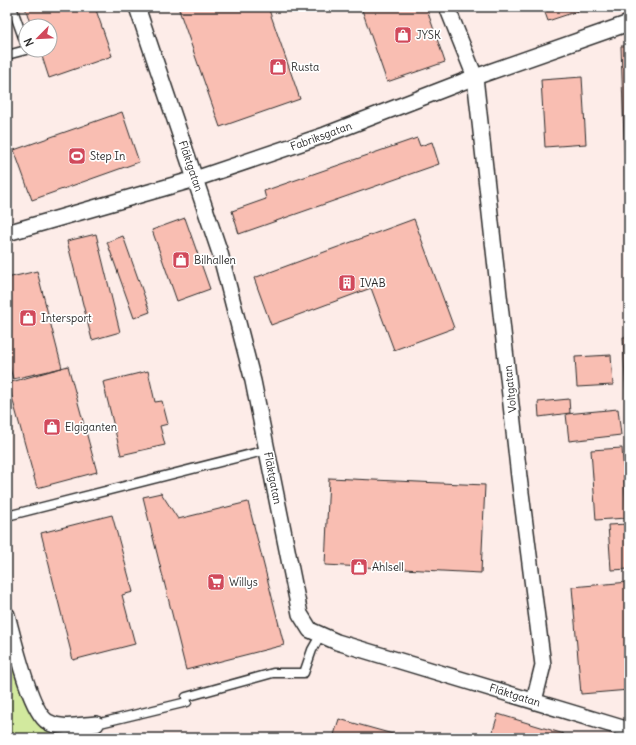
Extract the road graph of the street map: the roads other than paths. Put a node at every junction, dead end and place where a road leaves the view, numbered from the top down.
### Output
1 (12, 7) edge
2 (137, 7) edge
3 (447, 7) edge
4 (629, 23) edge
5 (18, 24) edge
6 (18, 52) edge
7 (7, 55) edge
8 (475, 77) junction
9 (195, 179) junction
10 (7, 233) edge
11 (267, 450) junction
12 (7, 516) edge
13 (7, 615) edge
14 (321, 634) junction
15 (534, 701) junction
16 (96, 724) joint
17 (629, 730) edge

1 - 5 lane
2 - 9 street, Fläktgatan
3 - 8 street, Voltgatan
4 - 8 street, Fabriksgatan
6 - 7 lane
8 - 9 street, Fabriksgatan
8 - 15 street, Voltgatan
9 - 10 street, Fabriksgatan
9 - 11 street, Fläktgatan
11 - 12 lane
11 - 14 street, Fläktgatan
13 - 16 street
14 - 15 street, Fläktgatan
14 - 16 lane
15 - 17 street, Fläktgatan

